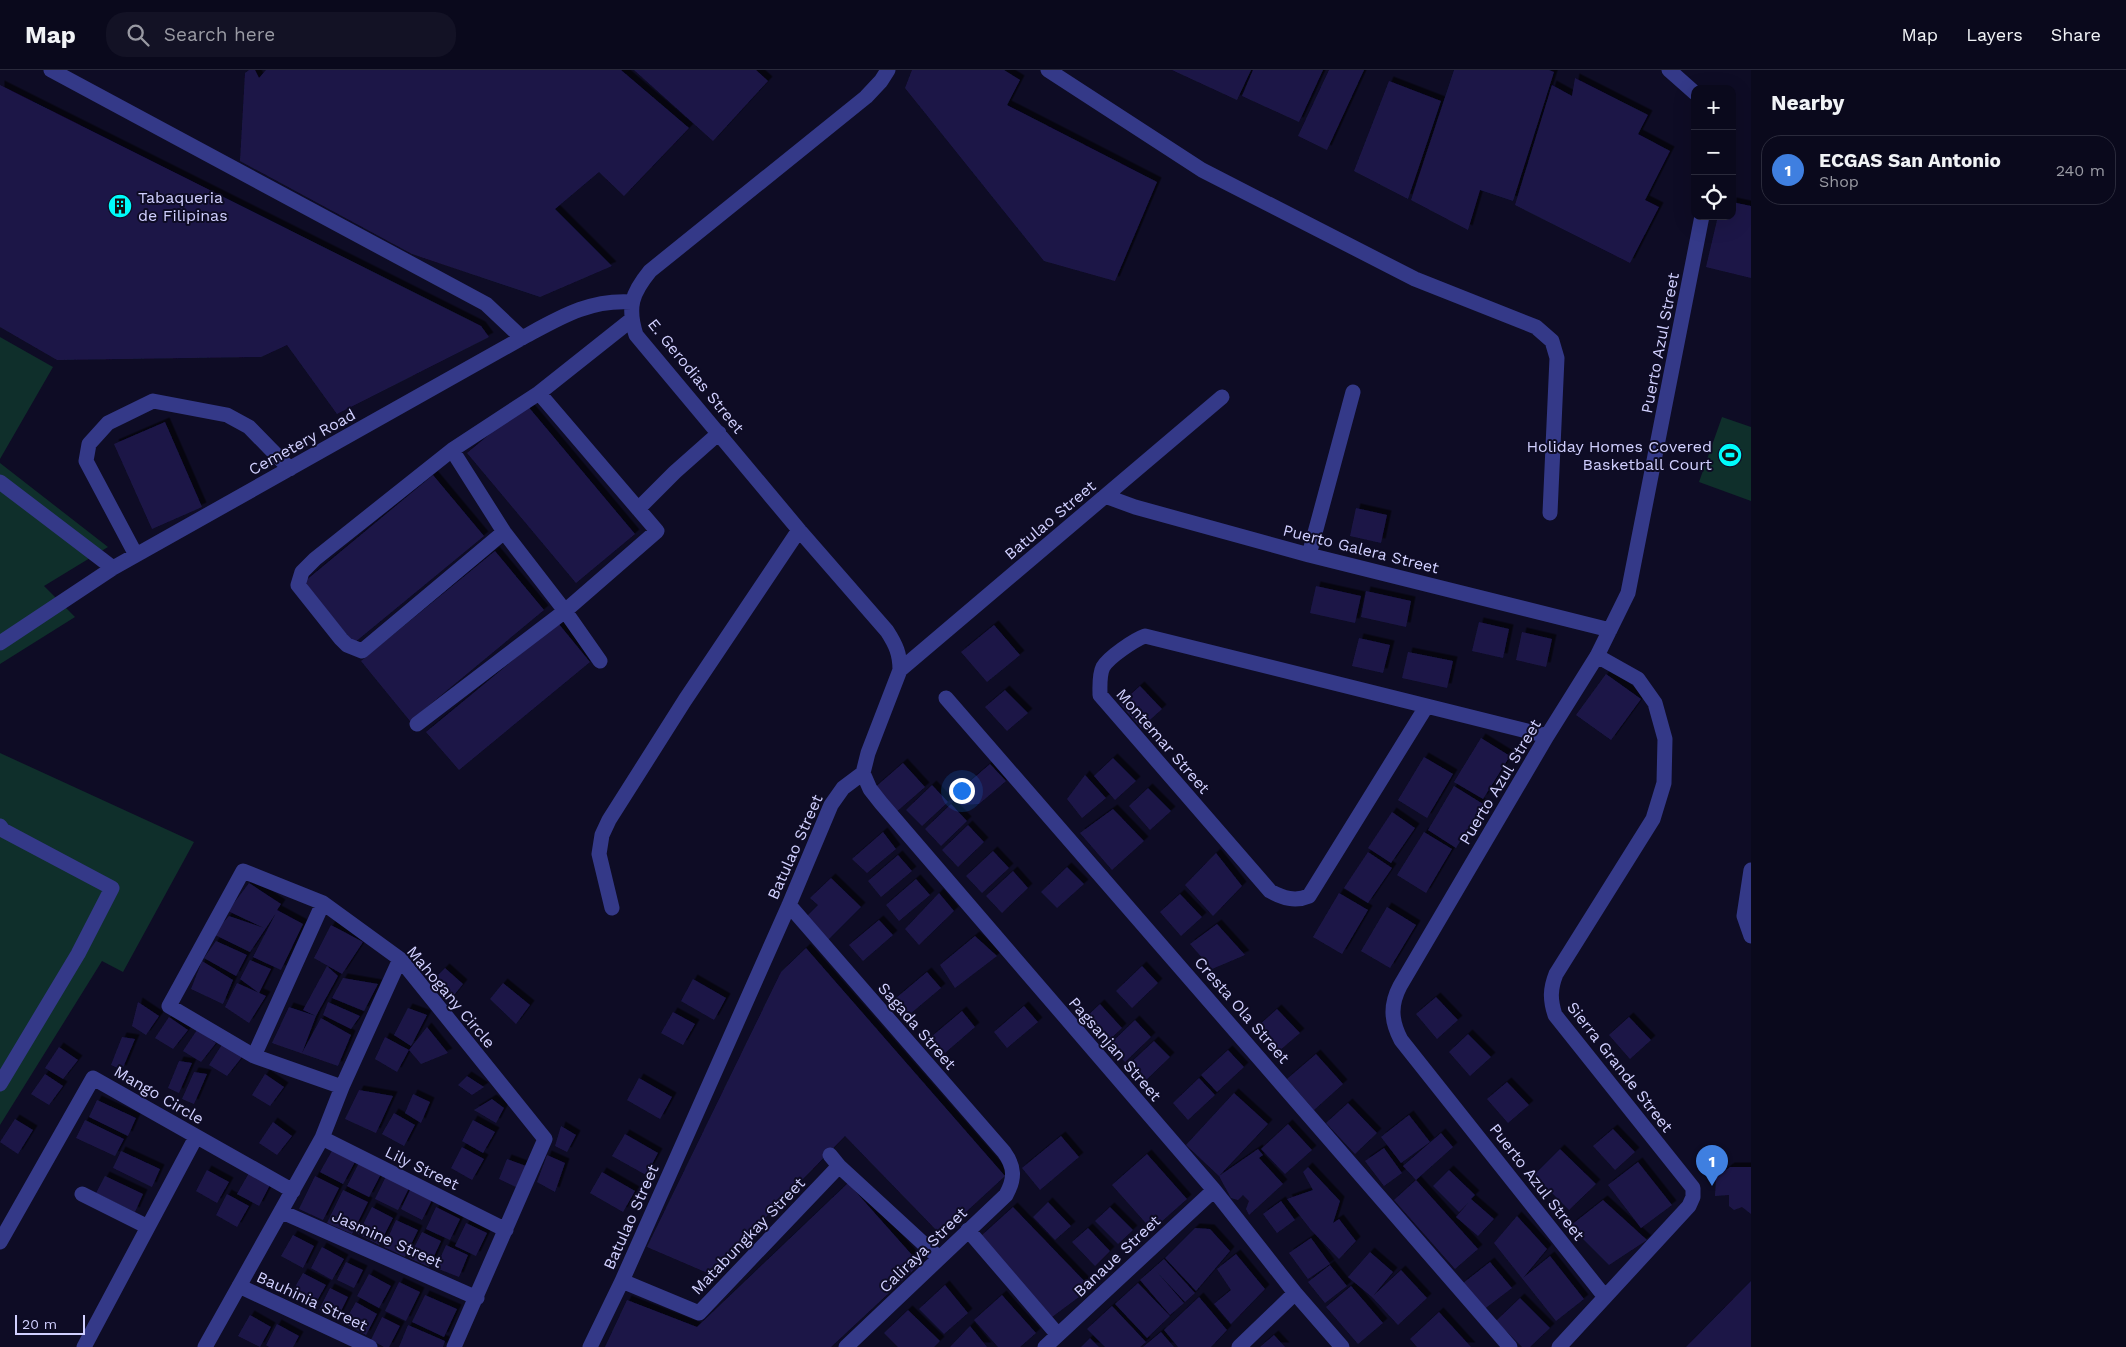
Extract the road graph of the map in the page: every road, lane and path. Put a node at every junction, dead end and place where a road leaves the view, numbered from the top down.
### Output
1 (51, 70) edge
2 (888, 70) edge
3 (1048, 70) edge
4 (1669, 70) edge
5 (1691, 89) edge
6 (1701, 220) edge
7 (632, 302) junction
8 (631, 320) junction
9 (522, 338) junction
10 (1352, 392) dead end
11 (539, 393) junction
12 (1222, 398) dead end
13 (720, 433) junction
14 (452, 450) junction
15 (290, 469) junction
16 (0, 482) edge
17 (1106, 496) junction
18 (638, 509) junction
19 (1550, 513) dead end
20 (799, 530) junction
21 (504, 532) junction
22 (136, 555) junction
23 (1309, 555) junction
24 (113, 568) junction
25 (566, 611) junction
26 (1610, 630) junction
27 (0, 642) edge
28 (1597, 656) junction
29 (600, 661) dead end
30 (900, 670) junction
31 (946, 698) dead end
32 (1426, 707) junction
33 (417, 724) dead end
34 (1547, 736) junction
35 (864, 773) junction
36 (0, 826) edge
37 (1751, 871) edge
38 (323, 903) junction
39 (789, 905) junction
40 (612, 908) dead end
41 (1751, 936) edge
42 (400, 959) junction
43 (254, 1056) junction
44 (0, 1084) edge
45 (342, 1087) junction
46 (196, 1137) junction
47 (322, 1138) junction
48 (1013, 1172) joint
49 (1214, 1190) junction
50 (294, 1191) junction
51 (82, 1194) dead end
52 (282, 1212) junction
53 (148, 1227) junction
54 (506, 1230) junction
55 (968, 1230) junction
56 (0, 1242) edge
57 (939, 1258) junction
58 (622, 1281) junction
59 (239, 1286) junction
60 (1295, 1293) junction
61 (1605, 1297) junction
62 (477, 1298) junction
63 (1058, 1335) junction
64 (84, 1347) edge
65 (205, 1347) edge
66 (370, 1347) edge
67 (454, 1347) edge
68 (590, 1347) edge
69 (846, 1347) edge
70 (1045, 1347) edge
71 (1239, 1347) edge
72 (1342, 1347) edge
73 (1510, 1347) edge
74 (1559, 1347) edge

1 - 9 street
2 - 7 street, E. Gerodias Street
3 - 19 street
4 - 5 street
6 - 26 street, Puerto Azul Street
7 - 8 street, E. Gerodias Street
7 - 9 street, Cemetery Road
8 - 11 street
8 - 13 street, E. Gerodias Street
9 - 15 street, Cemetery Road
10 - 23 street
11 - 14 street
11 - 18 street
12 - 17 street, Batulao Street
13 - 18 street
13 - 20 street, E. Gerodias Street
14 - 21 street
14 - 21 street
15 - 22 street, Cemetery Road
15 - 22 street
16 - 24 street
17 - 23 street, Puerto Galera Street
17 - 30 street, Batulao Street
18 - 25 street
20 - 30 street, E. Gerodias Street
20 - 40 street
21 - 25 street
22 - 24 street, Cemetery Road
23 - 26 street, Puerto Galera Street
24 - 27 street, Cemetery Road
25 - 29 street
25 - 33 street
26 - 28 street, Puerto Azul Street
28 - 34 street, Puerto Azul Street
28 - 61 street, Sierra Grande Street
30 - 35 street, Batulao Street
31 - 73 street, Cresta Ola Street
32 - 32 street, Montemar Street
32 - 34 street, Montemar Street
34 - 61 street, Puerto Azul Street
35 - 39 street, Batulao Street
35 - 49 street, Pagsanjan Street
36 - 44 street
37 - 41 street
38 - 42 street, Mahogany Circle
38 - 43 street
38 - 43 street, Mahogany Circle
39 - 48 street, Sagada Street
39 - 58 street, Batulao Street
42 - 45 street
42 - 54 street, Mahogany Circle
43 - 45 street
45 - 47 street
46 - 50 street, Mango Circle
46 - 53 street
46 - 56 street, Mango Circle
47 - 50 street
47 - 54 street, Lily Street
48 - 55 street, Caliraya Street
49 - 60 street, Pagsanjan Street
49 - 63 street, Banaue Street
50 - 52 street
51 - 53 street
52 - 59 street
52 - 62 street, Jasmine Street
53 - 64 street
54 - 62 street, Mahogany Circle
55 - 57 street, Caliraya Street
55 - 63 street
57 - 58 street, Matabungkay Street
57 - 69 street, Caliraya Street
58 - 68 street, Batulao Street
59 - 65 street
59 - 66 street, Bauhinia Street
60 - 71 street
60 - 72 street, Pagsanjan Street
61 - 74 street, Sierra Grande Street
62 - 67 street, Mahogany Circle
63 - 70 street, Banaue Street

